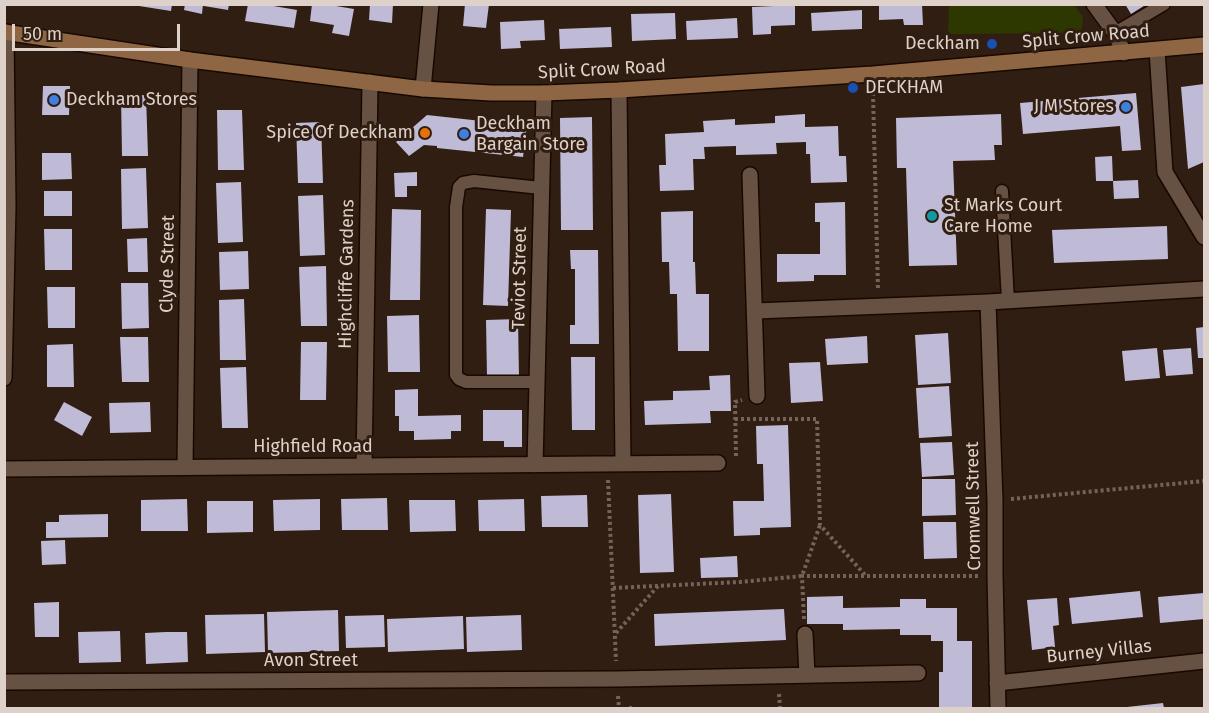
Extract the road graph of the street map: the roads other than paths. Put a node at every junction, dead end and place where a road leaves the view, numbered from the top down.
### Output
1 (431, 4) edge
2 (1094, 4) edge
3 (1164, 4) edge
4 (5, 32) edge
5 (1114, 33) junction
6 (1204, 45) edge
7 (1156, 50) junction
8 (1124, 53) junction
9 (190, 60) junction
10 (370, 82) junction
11 (423, 89) junction
12 (619, 90) junction
13 (544, 93) junction
14 (750, 175) dead end
15 (541, 188) junction
16 (1002, 191) dead end
17 (6, 208) edge
18 (1204, 237) edge
19 (1204, 289) edge
20 (1008, 301) junction
21 (988, 302) junction
22 (755, 311) junction
23 (4, 378) edge
24 (537, 382) junction
25 (757, 396) road end
26 (718, 463) road end
27 (623, 464) junction
28 (535, 465) junction
29 (364, 466) junction
30 (185, 467) junction
31 (4, 469) edge
32 (805, 634) road end
33 (1204, 661) edge
34 (918, 673) dead end
35 (807, 675) junction
36 (4, 682) edge
37 (997, 683) junction
38 (998, 708) edge

1 - 11 street
2 - 5 street
3 - 5 lane
4 - 9 street, Split Crow Road
4 - 17 street
5 - 8 street
6 - 7 street, Split Crow Road
7 - 8 street, Split Crow Road
7 - 18 street
8 - 12 street, Split Crow Road
9 - 10 street, Split Crow Road
9 - 30 street, Clyde Street
10 - 11 street, Split Crow Road
10 - 29 street, Highcliffe Gardens
11 - 13 street, Split Crow Road
12 - 13 street, Split Crow Road
12 - 27 street
13 - 15 street, Teviot Street
14 - 22 street
15 - 24 street, Teviot Street
15 - 24 lane
16 - 20 lane
17 - 23 street
19 - 20 street
20 - 21 street
21 - 22 street
21 - 37 street, Cromwell Street
22 - 25 street
24 - 28 street, Teviot Street
26 - 27 street, Highfield Road
27 - 28 street, Highfield Road
28 - 29 street, Highfield Road
29 - 30 street, Highfield Road
30 - 31 street, Highfield Road
32 - 35 street
33 - 37 street, Burney Villas
34 - 35 street, Avon Street
35 - 36 street, Avon Street
37 - 38 street, Cromwell Street

